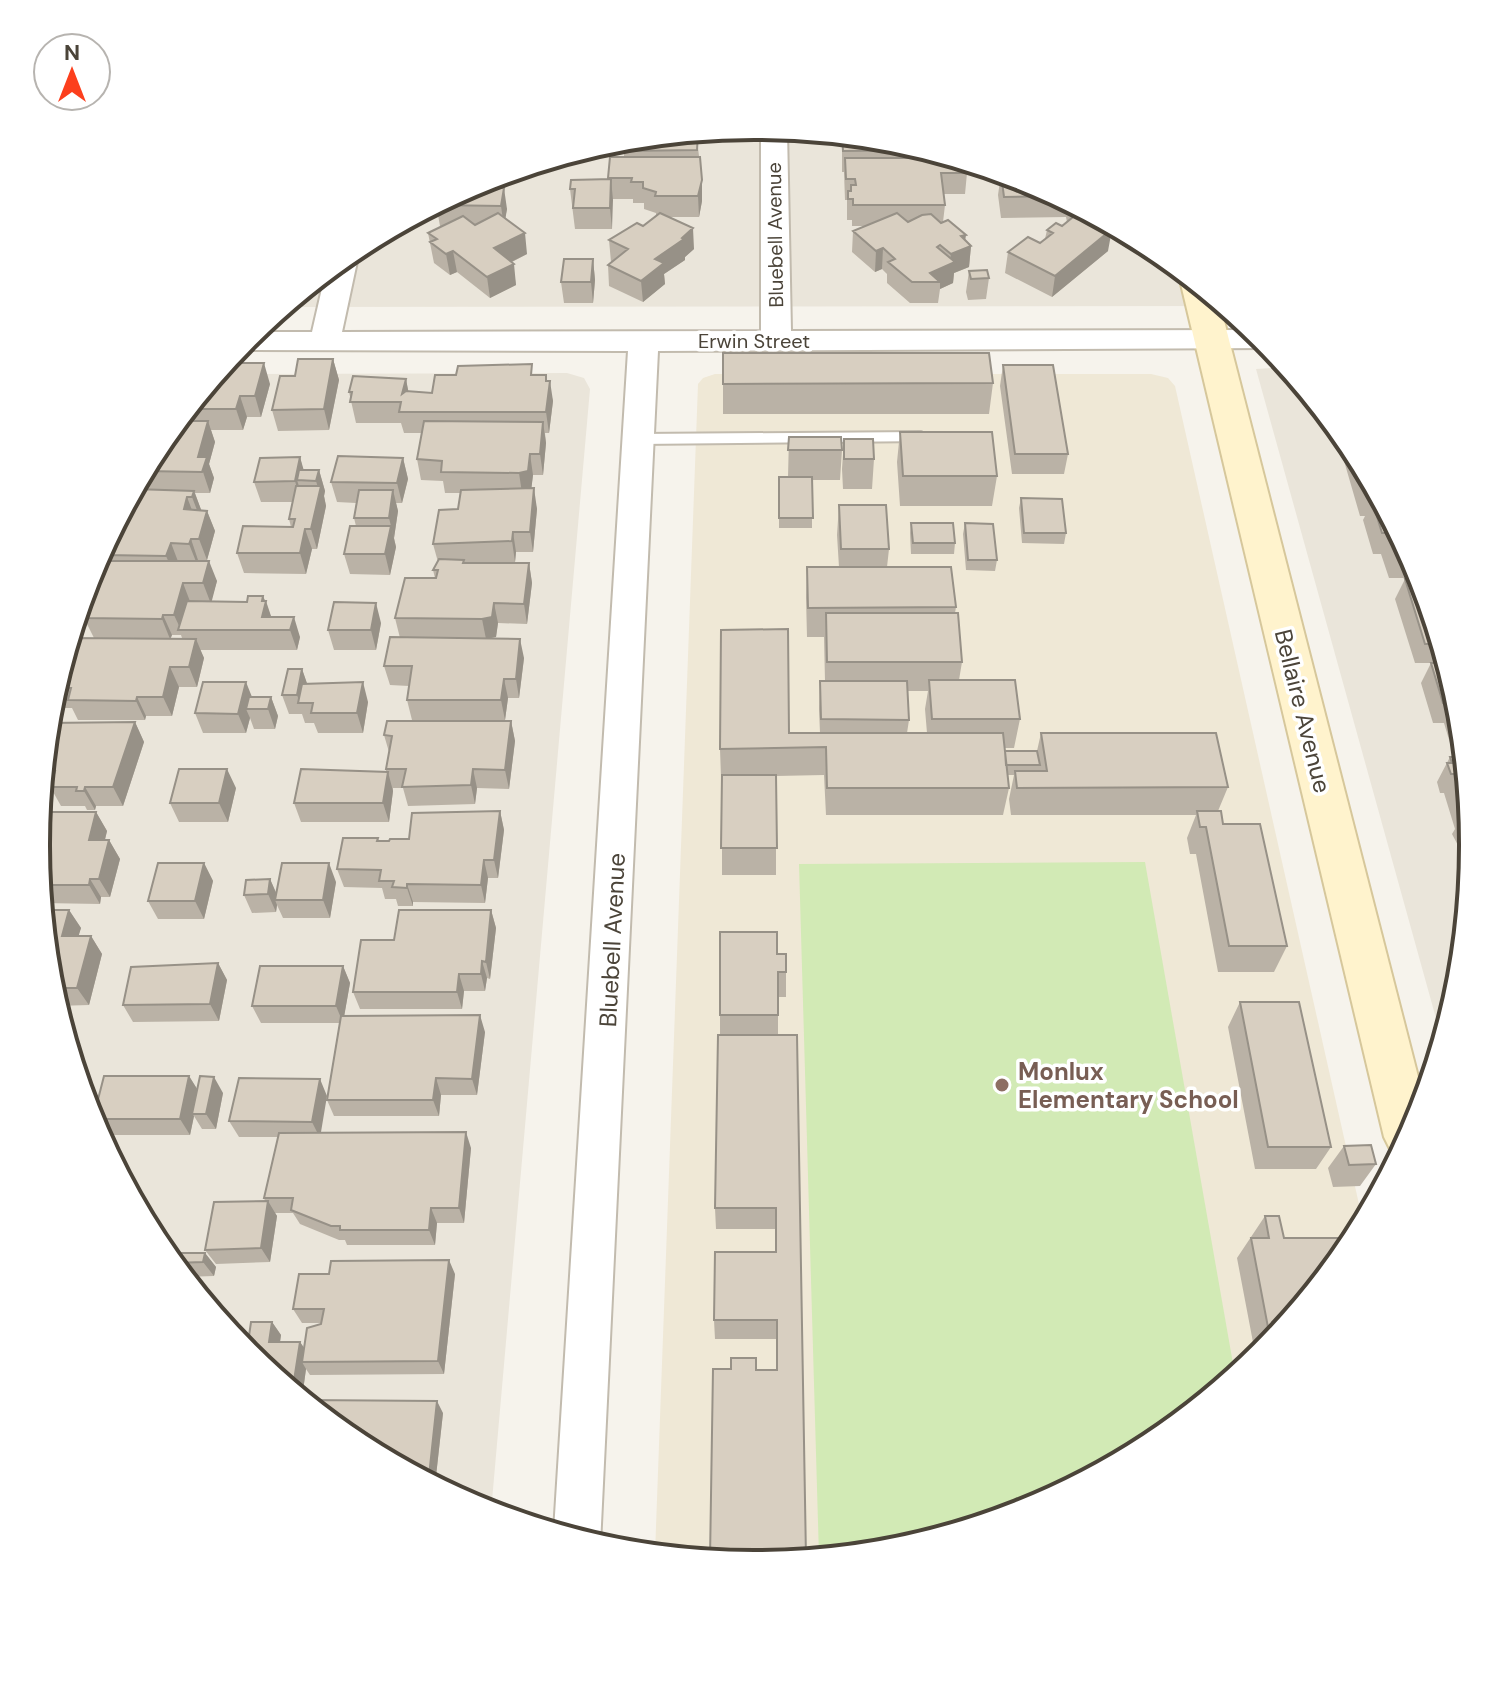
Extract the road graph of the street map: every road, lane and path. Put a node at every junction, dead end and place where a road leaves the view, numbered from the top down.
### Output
1 (774, 141) edge
2 (340, 276) edge
3 (1202, 302) edge
4 (1212, 340) junction
5 (1246, 340) edge
6 (325, 341) junction
7 (644, 341) junction
8 (776, 341) junction
9 (262, 342) edge
10 (931, 437) edge
11 (639, 439) junction
12 (1404, 1117) edge
13 (579, 1527) edge

1 - 8 street, Bluebell Avenue
2 - 6 street
3 - 4 street, Bellaire Avenue
4 - 5 street, Erwin Street
4 - 8 street, Erwin Street
4 - 12 street, Bellaire Avenue
6 - 7 street, Erwin Street
6 - 9 street, Erwin Street
7 - 8 street, Erwin Street
7 - 11 street, Bluebell Avenue
10 - 11 lane
11 - 13 street, Bluebell Avenue

